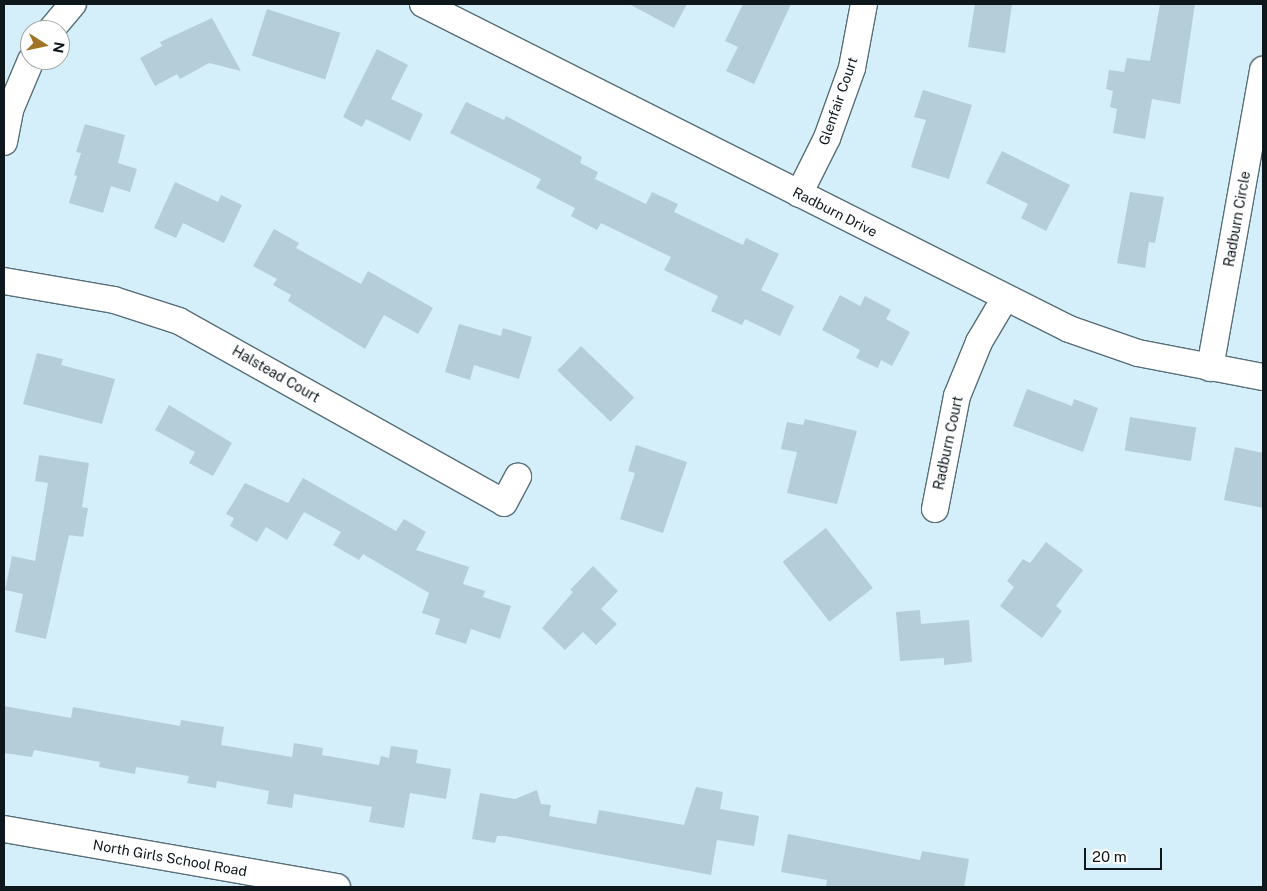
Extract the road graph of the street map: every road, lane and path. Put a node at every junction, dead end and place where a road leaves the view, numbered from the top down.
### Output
1 (73, 4) edge
2 (423, 4) edge
3 (864, 4) edge
4 (59, 20) edge
5 (27, 70) edge
6 (1263, 70) edge
7 (4, 142) edge
8 (799, 194) junction
9 (4, 281) edge
10 (1005, 298) junction
11 (1210, 368) junction
12 (1263, 378) edge
13 (518, 477) dead end
14 (935, 509) dead end
15 (4, 829) edge
16 (337, 887) edge

1 - 4 street
2 - 8 street, Radburn Drive
3 - 8 street, Glenfair Court
5 - 7 street
6 - 11 street, Radburn Circle
8 - 10 street, Radburn Drive
9 - 13 street, Halstead Court
10 - 11 street, Radburn Drive
10 - 14 street, Radburn Court
11 - 12 street, Radburn Drive
15 - 16 street, North Girls School Road

